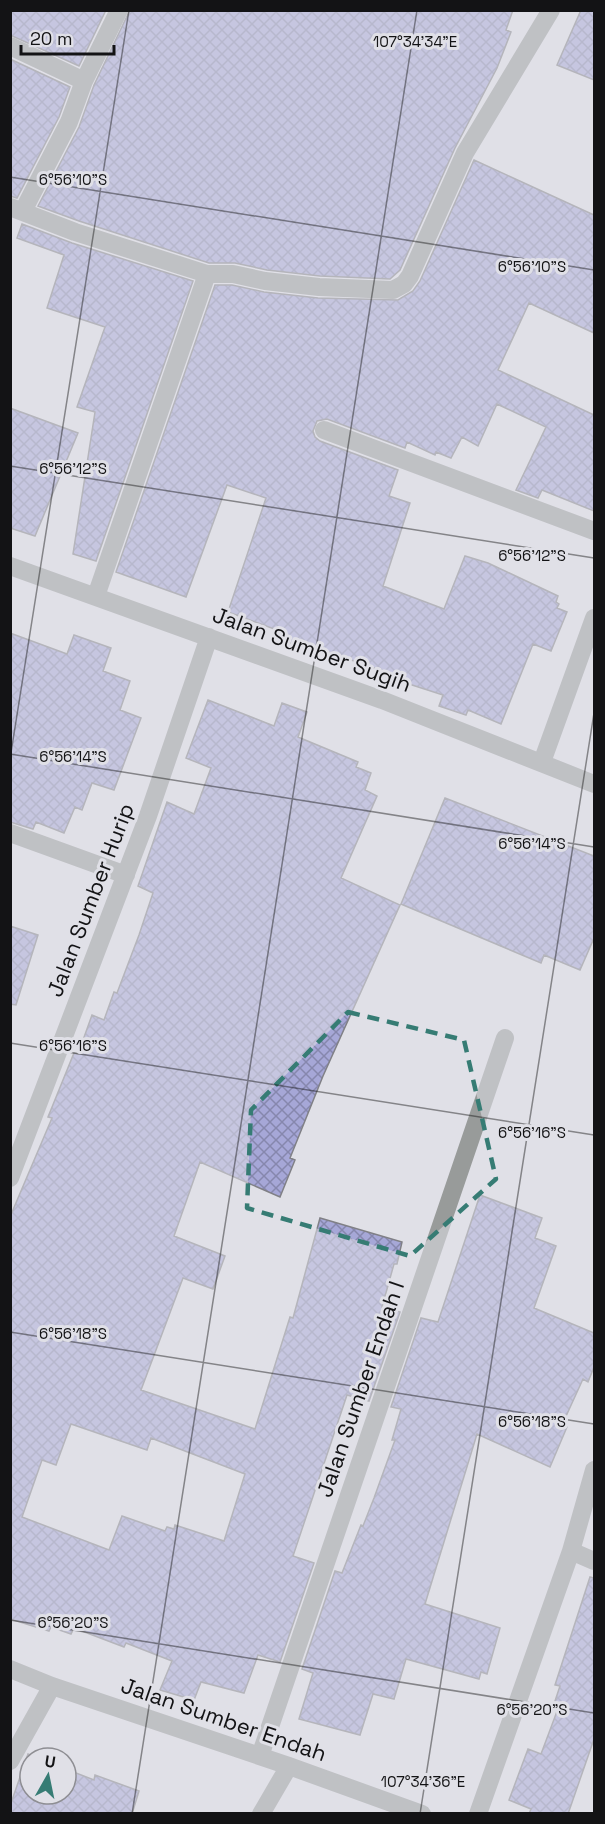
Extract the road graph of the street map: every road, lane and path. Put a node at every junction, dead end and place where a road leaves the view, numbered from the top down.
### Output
1 (119, 10) edge
2 (551, 10) edge
3 (10, 46) edge
4 (84, 81) junction
5 (17, 209) edge
6 (207, 274) junction
7 (324, 430) dead end
8 (594, 531) edge
9 (10, 566) edge
10 (96, 596) junction
11 (594, 618) edge
12 (209, 637) junction
13 (542, 762) junction
14 (594, 784) edge
15 (10, 833) edge
16 (126, 875) junction
17 (505, 1038) dead end
18 (10, 1178) edge
19 (594, 1470) edge
20 (572, 1551) junction
21 (594, 1561) edge
22 (10, 1669) edge
23 (52, 1686) junction
24 (260, 1756) junction
25 (10, 1761) edge
26 (289, 1766) junction
27 (261, 1814) edge
28 (422, 1814) edge
29 (478, 1814) edge

1 - 4 street
2 - 6 street
3 - 4 street
4 - 5 street
5 - 6 street
6 - 10 street
7 - 8 street
9 - 10 street, Jalan Sumber Sugih
10 - 12 street, Jalan Sumber Sugih
11 - 13 street
12 - 13 street, Jalan Sumber Sugih
12 - 16 street, Jalan Sumber Hurip
13 - 14 street, Jalan Sumber Sugih
15 - 16 street
16 - 18 street, Jalan Sumber Hurip
17 - 24 street, Jalan Sumber Endah I
19 - 20 street
20 - 21 street
20 - 29 street
22 - 23 street, Jalan Sumber Endah
23 - 24 street, Jalan Sumber Endah
23 - 25 street
24 - 26 street, Jalan Sumber Endah
26 - 27 street
26 - 28 street, Jalan Sumber Endah

